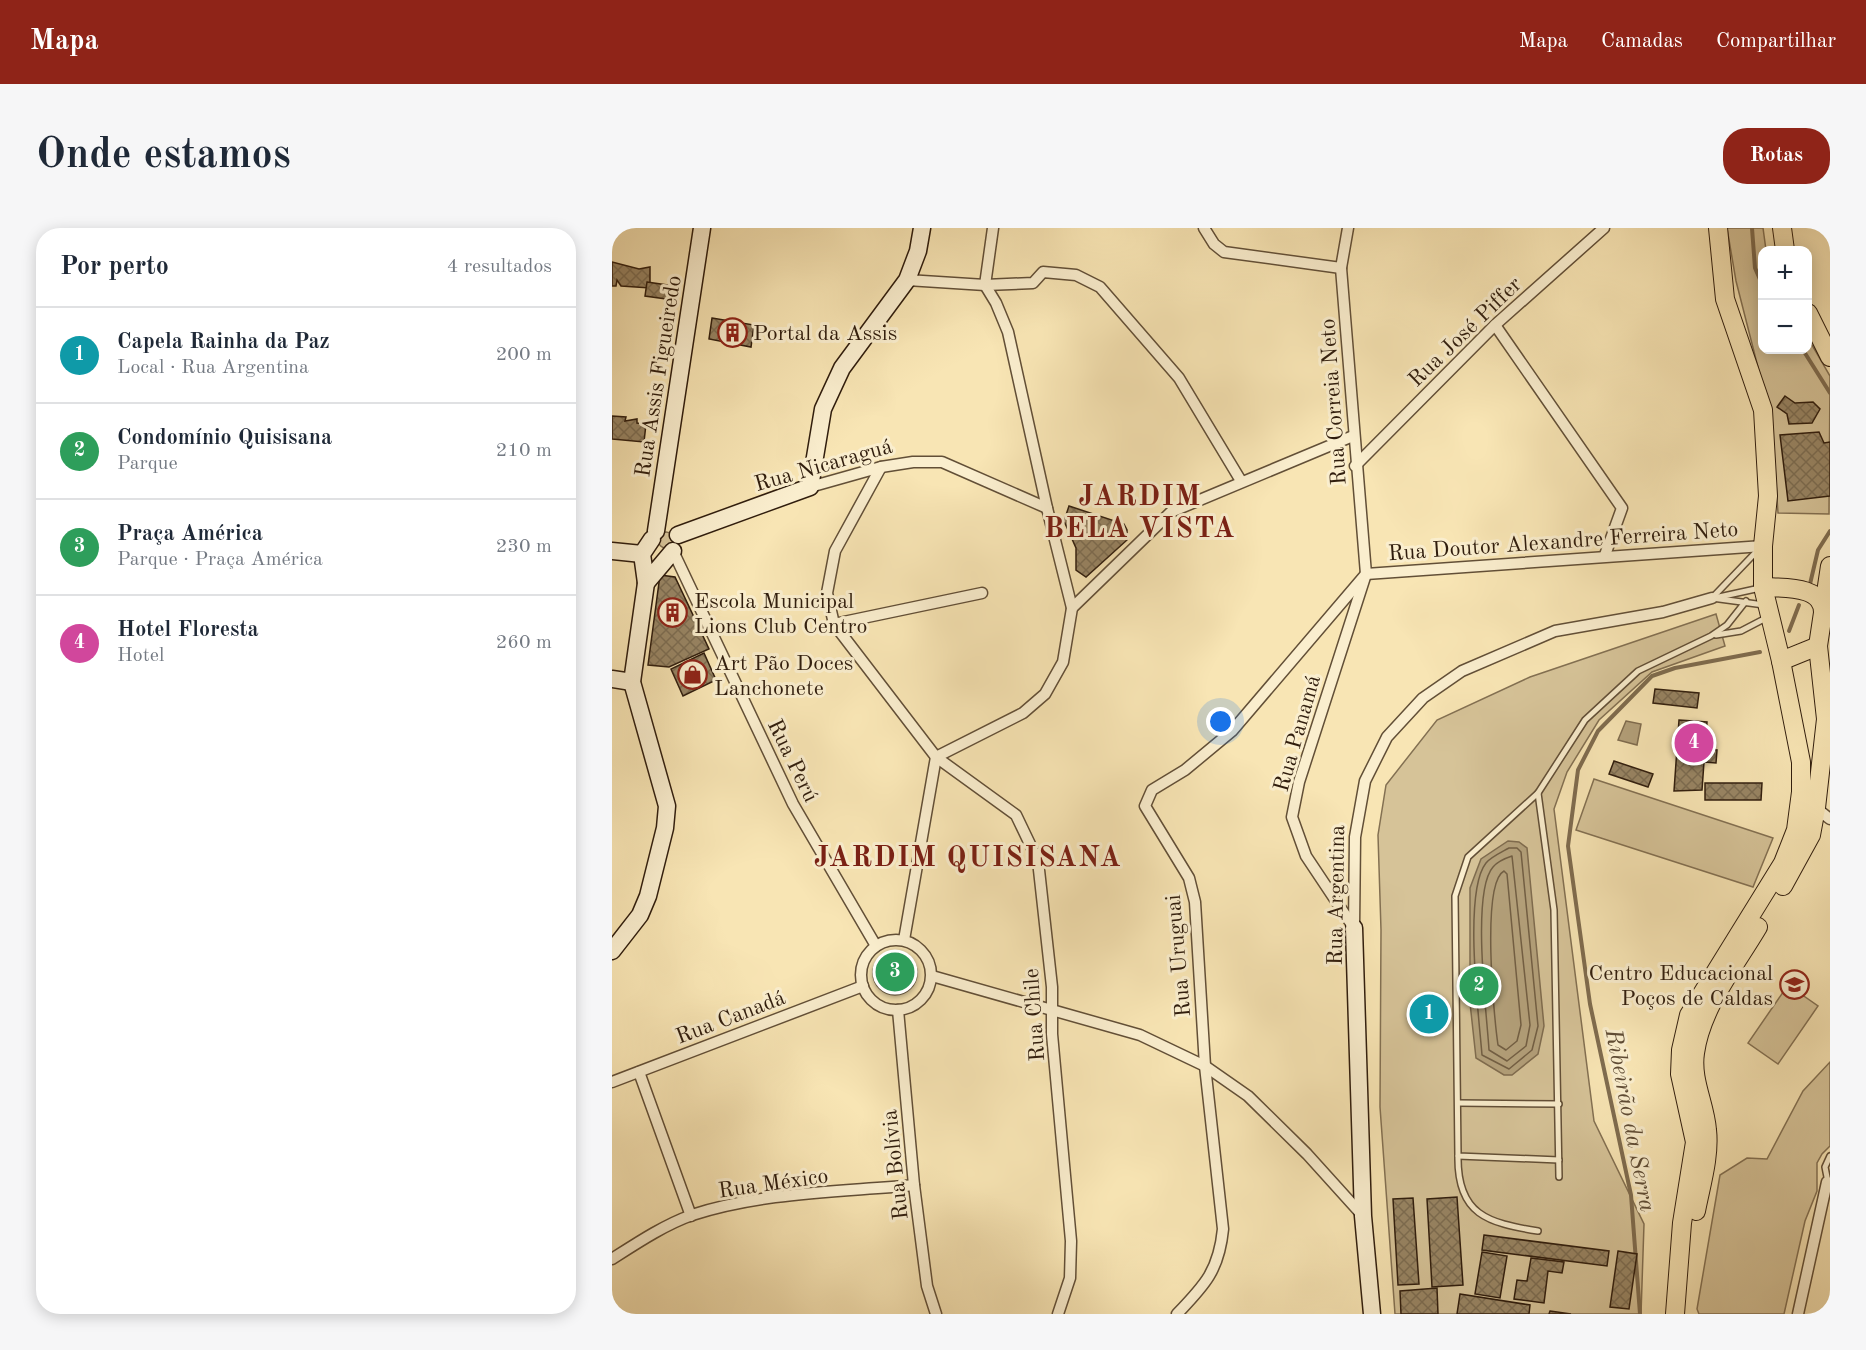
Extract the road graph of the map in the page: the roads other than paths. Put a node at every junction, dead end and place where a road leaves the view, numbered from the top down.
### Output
1 (702, 228) edge
2 (922, 228) edge
3 (993, 228) edge
4 (1204, 228) edge
5 (1348, 228) edge
6 (1604, 228) edge
7 (1718, 228) edge
8 (1782, 228) edge
9 (1784, 246) edge
10 (1341, 268) junction
11 (908, 280) junction
12 (985, 285) junction
13 (1812, 321) edge
14 (1495, 325) junction
15 (1830, 357) edge
16 (1353, 436) junction
17 (1355, 466) junction
18 (881, 467) junction
19 (1241, 481) junction
20 (810, 487) junction
21 (1047, 508) junction
22 (654, 535) junction
23 (676, 543) junction
24 (1763, 546) junction
25 (612, 551) edge
26 (642, 554) junction
27 (1605, 555) junction
28 (1830, 566) edge
29 (1366, 574) junction
30 (646, 583) junction
31 (982, 593) dead end
32 (1712, 598) junction
33 (1746, 601) junction
34 (1766, 603) junction
35 (1072, 608) junction
36 (1823, 620) junction
37 (834, 624) junction
38 (1711, 636) junction
39 (1824, 644) edge
40 (1781, 661) junction
41 (612, 679) edge
42 (632, 682) junction
43 (1828, 718) edge
44 (1792, 725) junction
45 (1826, 744) edge
46 (936, 757) junction
47 (1538, 793) junction
48 (1823, 813) edge
49 (1354, 928) junction
50 (904, 940) junction
51 (876, 946) junction
52 (612, 951) edge
53 (932, 976) junction
54 (863, 986) junction
55 (898, 1010) junction
56 (1052, 1012) junction
57 (1205, 1066) junction
58 (639, 1072) junction
59 (612, 1082) edge
60 (1458, 1103) junction
61 (1559, 1104) junction
62 (1458, 1156) junction
63 (1830, 1156) edge
64 (1559, 1160) junction
65 (1559, 1177) dead end
66 (1829, 1184) edge
67 (915, 1185) junction
68 (691, 1216) junction
69 (1363, 1216) junction
70 (1538, 1230) dead end
71 (612, 1259) edge
72 (936, 1314) edge
73 (1058, 1314) edge
74 (1178, 1314) edge
75 (1372, 1314) edge
76 (1675, 1314) edge
77 (1686, 1314) edge
78 (1798, 1314) edge

1 - 22 street, Rua Assis Figueiredo
2 - 11 street
3 - 12 street
4 - 10 street
5 - 10 street, Rua Correia Neto
6 - 14 street, Rua José Piffer
7 - 24 main road
8 - 9 main road
10 - 16 street, Rua Correia Neto
11 - 12 street
11 - 20 street
12 - 19 street
12 - 21 street
13 - 15 main road
14 - 17 street, Rua José Piffer
14 - 27 street
16 - 17 street, Rua Correia Neto
16 - 19 street
17 - 29 street, Rua Correia Neto
18 - 20 street, Rua Nicaraguá
18 - 21 street, Rua Nicaraguá
18 - 37 street
19 - 35 street
20 - 23 street, Rua Nicaraguá
21 - 35 street
22 - 23 street
22 - 23 street
22 - 26 street
23 - 30 street
23 - 51 street, Rua Perú
24 - 27 street, Rua Doutor Alexandre Ferreira Neto
24 - 32 lane, Rua Argentina
24 - 34 main road
25 - 26 street
26 - 30 street
27 - 29 street, Rua Doutor Alexandre Ferreira Neto
28 - 36 main road
29 - 49 street, Rua Panamá
29 - 57 street, Rua Uruguai
30 - 42 street
31 - 37 street
32 - 33 lane, Rua Argentina
32 - 34 lane, Rua Argentina
32 - 49 street, Rua Argentina
33 - 34 lane, Rua Argentina
33 - 38 lane
34 - 36 main road
34 - 38 lane
34 - 40 main road
35 - 46 street
36 - 39 main road
37 - 46 street, Rua Chile
38 - 47 lane
39 - 40 main road
39 - 43 main road
40 - 44 main road
41 - 42 street
42 - 52 street
43 - 45 main road
44 - 45 main road
44 - 76 main road
45 - 48 main road
46 - 50 street
46 - 56 street, Rua Chile
47 - 60 lane
47 - 61 lane
48 - 77 main road
49 - 69 street, Rua Argentina
50 - 51 street
50 - 53 street
51 - 54 street
53 - 55 street
53 - 56 street
54 - 55 street
54 - 58 street, Rua Canadá
55 - 67 street, Rua Bolívia
56 - 57 street
56 - 73 street, Rua Chile
57 - 69 street
57 - 74 street, Rua Uruguai
58 - 59 street, Rua Canadá
58 - 68 street
60 - 61 lane
60 - 62 lane
61 - 64 lane
62 - 64 lane
62 - 70 lane
63 - 66 lane
64 - 65 lane
66 - 78 street
67 - 68 street, Rua México
67 - 72 street, Rua Bolívia
68 - 71 street, Rua México
69 - 75 street, Rua Argentina

